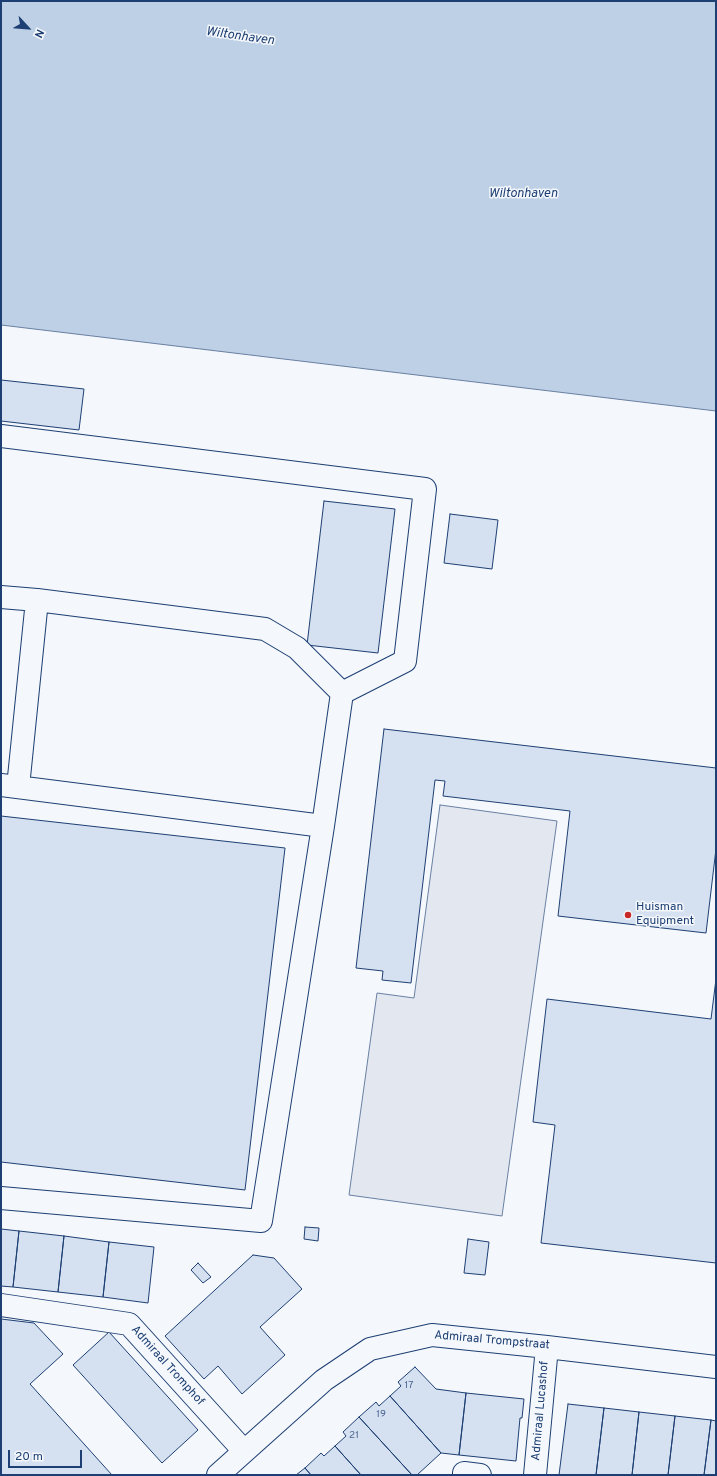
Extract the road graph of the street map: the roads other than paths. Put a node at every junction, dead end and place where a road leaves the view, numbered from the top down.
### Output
1 (1, 436) edge
2 (1, 597) edge
3 (37, 600) junction
4 (342, 693) junction
5 (9, 786) edge
6 (323, 826) junction
7 (1, 1198) edge
8 (1, 1305) edge
9 (547, 1346) junction
10 (716, 1367) edge
11 (244, 1451) junction
12 (218, 1475) edge
13 (535, 1475) edge

1 - 4 street
2 - 3 street
3 - 4 street
3 - 5 street
4 - 6 street
5 - 6 street
6 - 7 street
8 - 11 street, Admiraal Tromphof
9 - 10 street, Admiraal Trompstraat
9 - 11 street, Admiraal Trompstraat
9 - 13 street, Admiraal Lucashof
11 - 12 street, Admiraal Trompstraat

